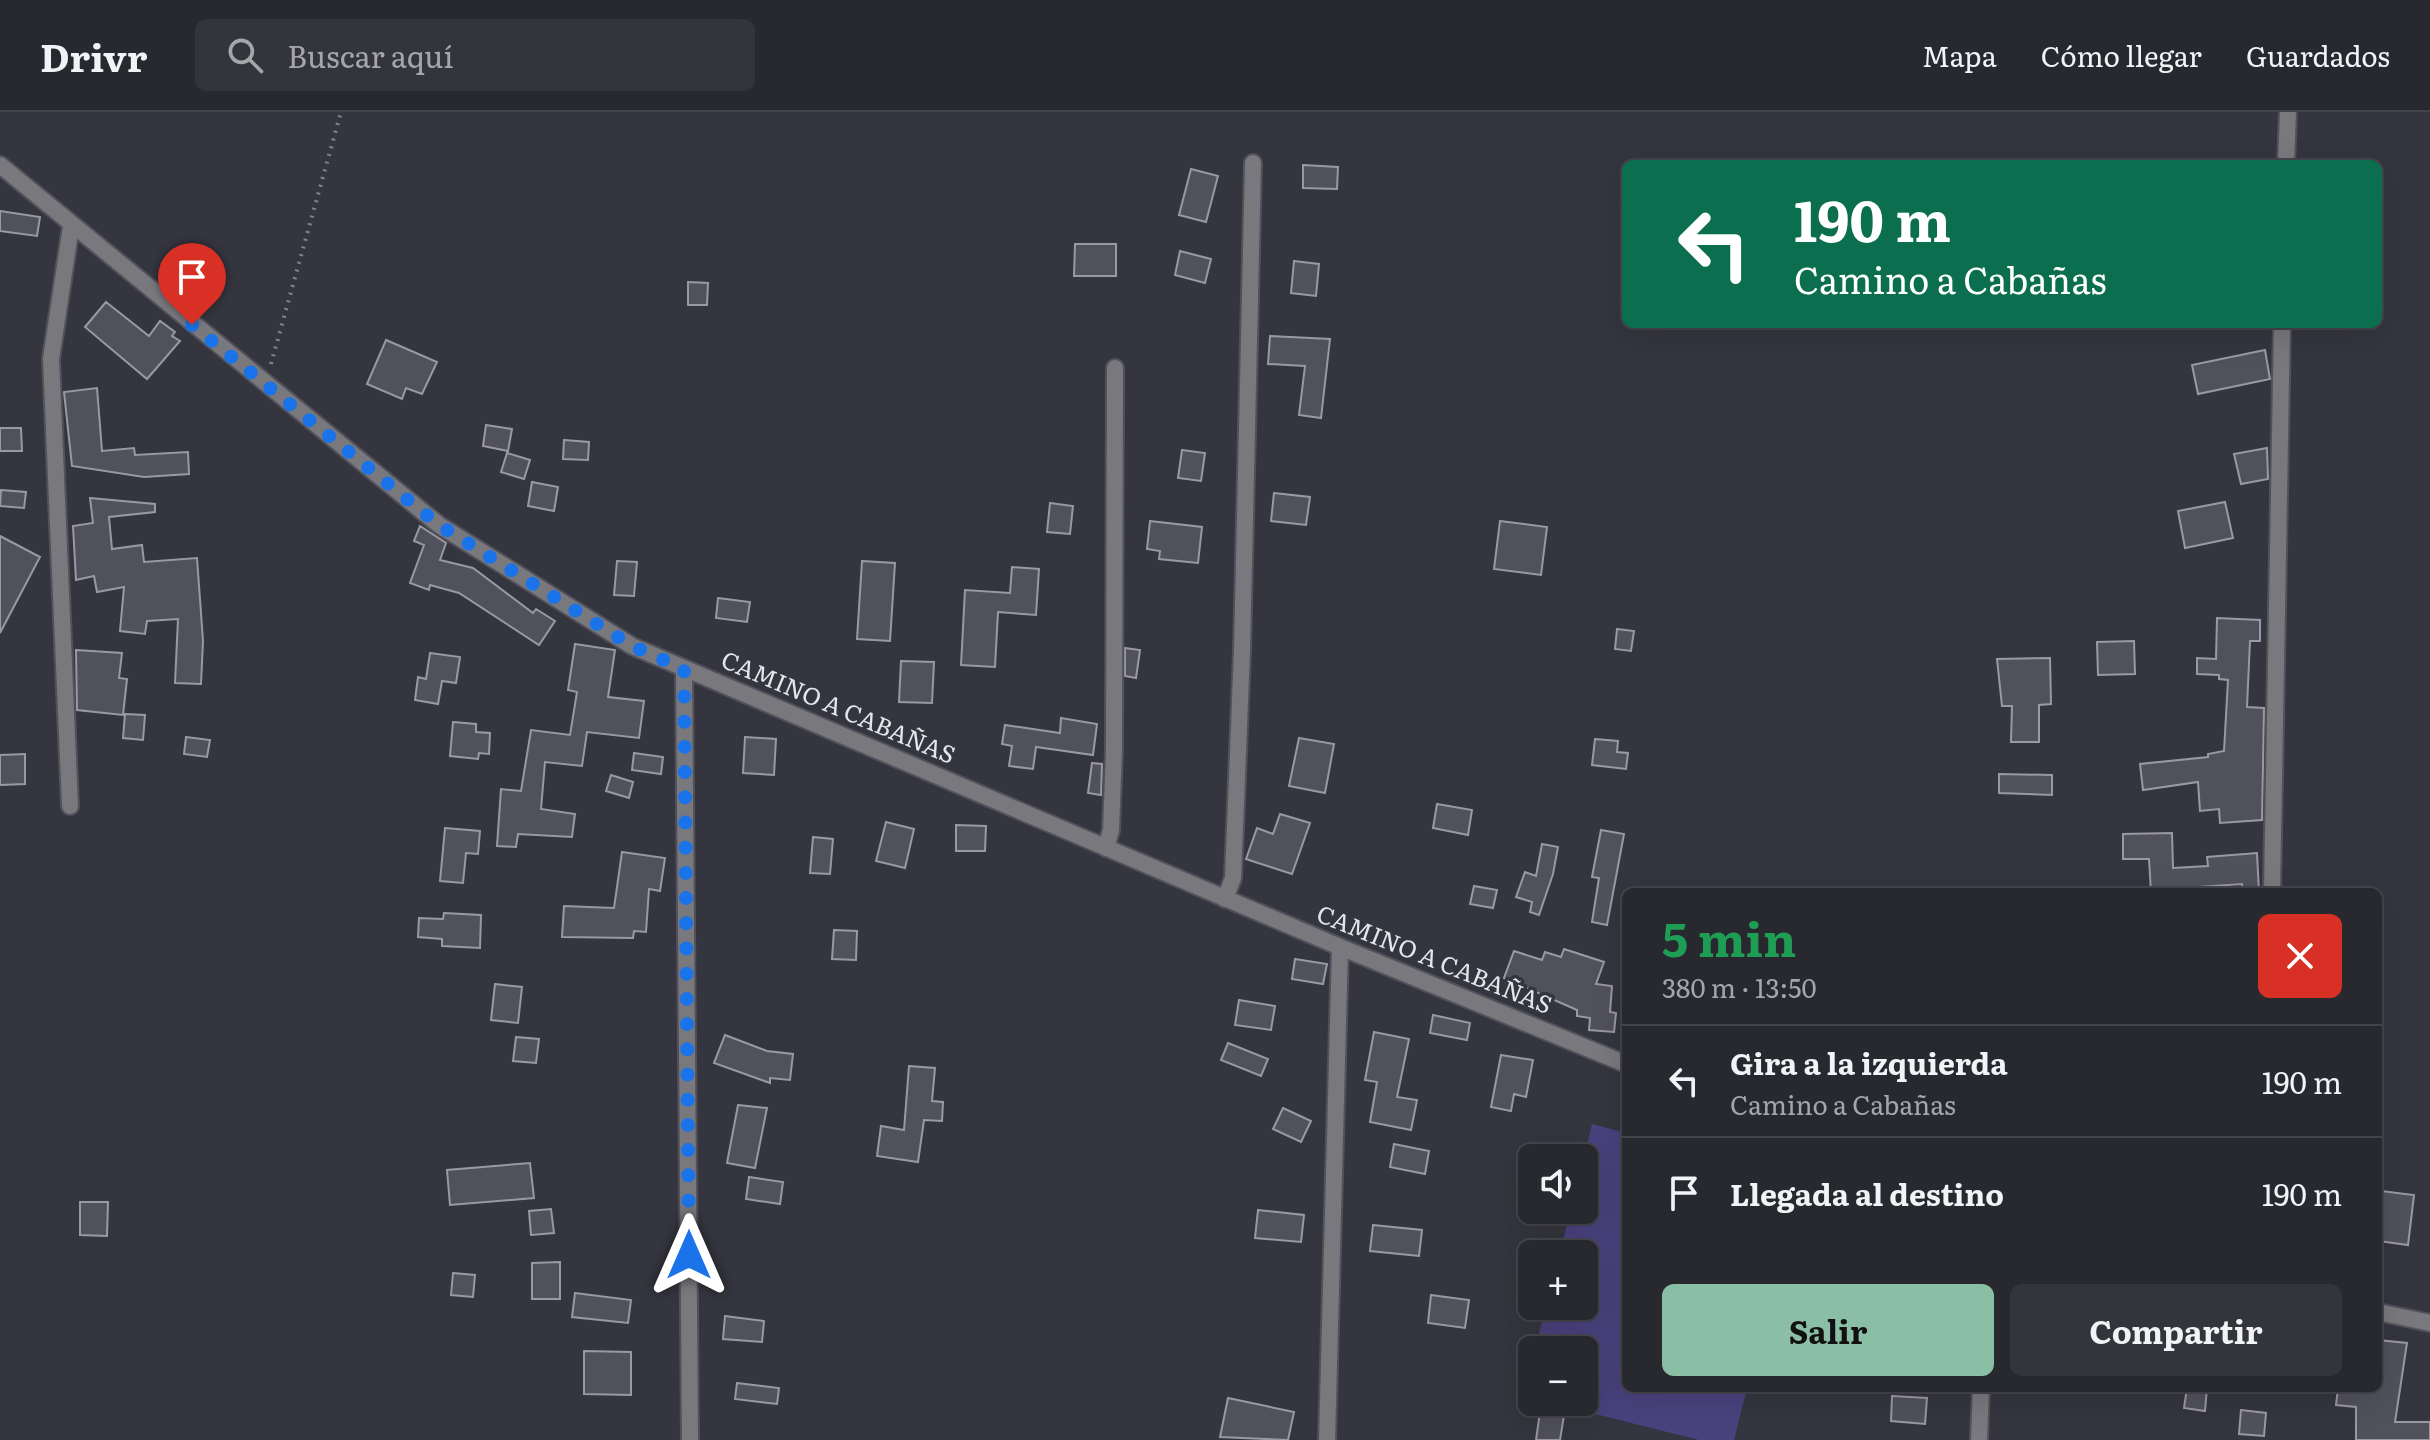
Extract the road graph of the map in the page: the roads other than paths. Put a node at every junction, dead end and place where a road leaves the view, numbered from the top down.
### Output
1 (2288, 112) edge
2 (2286, 160) edge
3 (1253, 163) dead end
4 (0, 165) edge
5 (71, 226) junction
6 (2282, 328) edge
7 (1115, 368) dead end
8 (684, 669) junction
9 (70, 806) dead end
10 (1106, 848) junction
11 (2272, 888) edge
12 (1225, 899) junction
13 (1340, 947) junction
14 (1622, 1062) edge
15 (2382, 1313) edge
16 (2430, 1323) edge
17 (1981, 1392) edge
18 (690, 1440) edge
19 (1327, 1440) edge
20 (1979, 1440) edge

1 - 2 street
3 - 12 street
4 - 5 street, CAMINO A CABAÑAS
5 - 8 street, CAMINO A CABAÑAS
5 - 9 street
6 - 11 street
7 - 10 street
8 - 10 street, CAMINO A CABAÑAS
8 - 18 street
10 - 12 street, CAMINO A CABAÑAS
12 - 13 street, CAMINO A CABAÑAS
13 - 14 street, CAMINO A CABAÑAS
13 - 19 street
15 - 16 street
17 - 20 street

